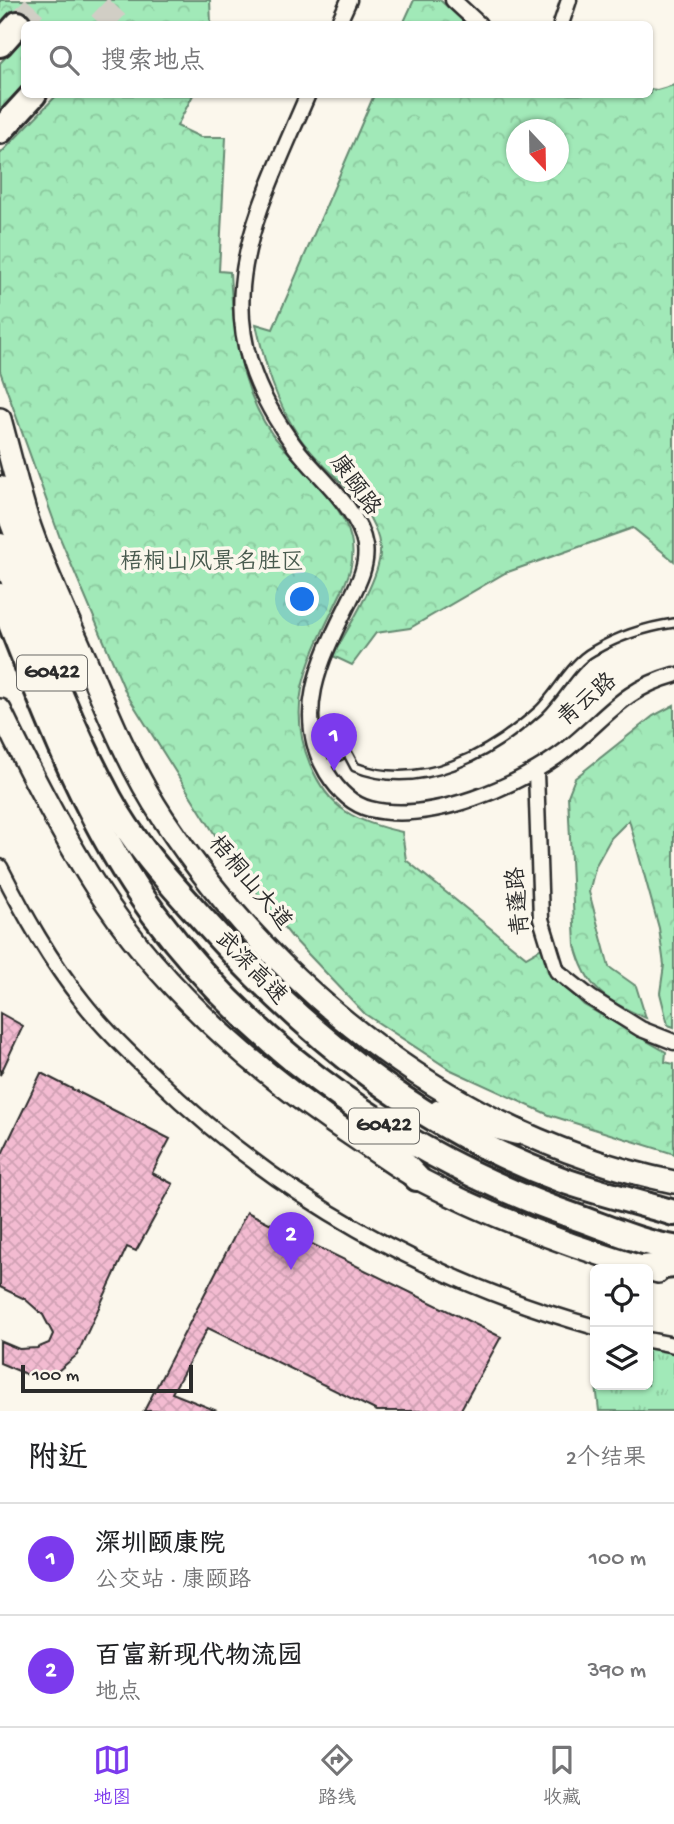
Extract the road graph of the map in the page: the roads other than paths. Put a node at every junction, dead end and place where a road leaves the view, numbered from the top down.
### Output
1 (349, 0) edge
2 (453, 0) edge
3 (569, 0) edge
4 (339, 21) edge
5 (476, 21) edge
6 (562, 21) edge
7 (18, 24) dead end
8 (0, 44) edge
9 (30, 98) edge
10 (306, 98) edge
11 (0, 131) edge
12 (0, 419) edge
13 (0, 489) edge
14 (0, 546) edge
15 (0, 596) edge
16 (674, 623) edge
17 (0, 636) edge
18 (674, 675) edge
19 (0, 710) edge
20 (325, 769) junction
21 (536, 772) junction
22 (99, 802) junction
23 (0, 867) edge
24 (153, 914) junction
25 (212, 929) junction
26 (671, 1041) edge
27 (336, 1094) junction
28 (412, 1105) junction
29 (517, 1132) junction
30 (418, 1178) junction
31 (674, 1182) edge
32 (674, 1213) edge
33 (674, 1248) edge
34 (632, 1264) edge
35 (674, 1265) edge
36 (653, 1267) edge
37 (653, 1271) edge
38 (674, 1277) edge
39 (590, 1325) edge
40 (653, 1341) edge
41 (674, 1345) edge

1 - 4 street
2 - 5 street
3 - 6 street
7 - 8 highway
9 - 11 highway
10 - 20 street, 康颐路
12 - 29 main road, 梧桐山大道
13 - 25 highway
14 - 22 highway, 武深高速 / G0422
15 - 22 highway, 武深高速 / G0422
16 - 20 lane
17 - 24 highway
18 - 21 street, 青云路
19 - 30 main road
20 - 21 street, 康颐路
21 - 26 street, 青蓬路
22 - 24 highway, 武深高速 / G0422
22 - 25 highway, 武深高速 / G0422
23 - 39 street
24 - 27 highway, 武深高速 / G0422
25 - 28 highway, 武深高速 / G0422
27 - 30 highway
27 - 33 highway, 武深高速 / G0422
28 - 29 highway
28 - 32 highway, 武深高速 / G0422
29 - 31 main road, 梧桐山大道
30 - 34 main road
35 - 36 highway
37 - 38 main road
40 - 41 street

